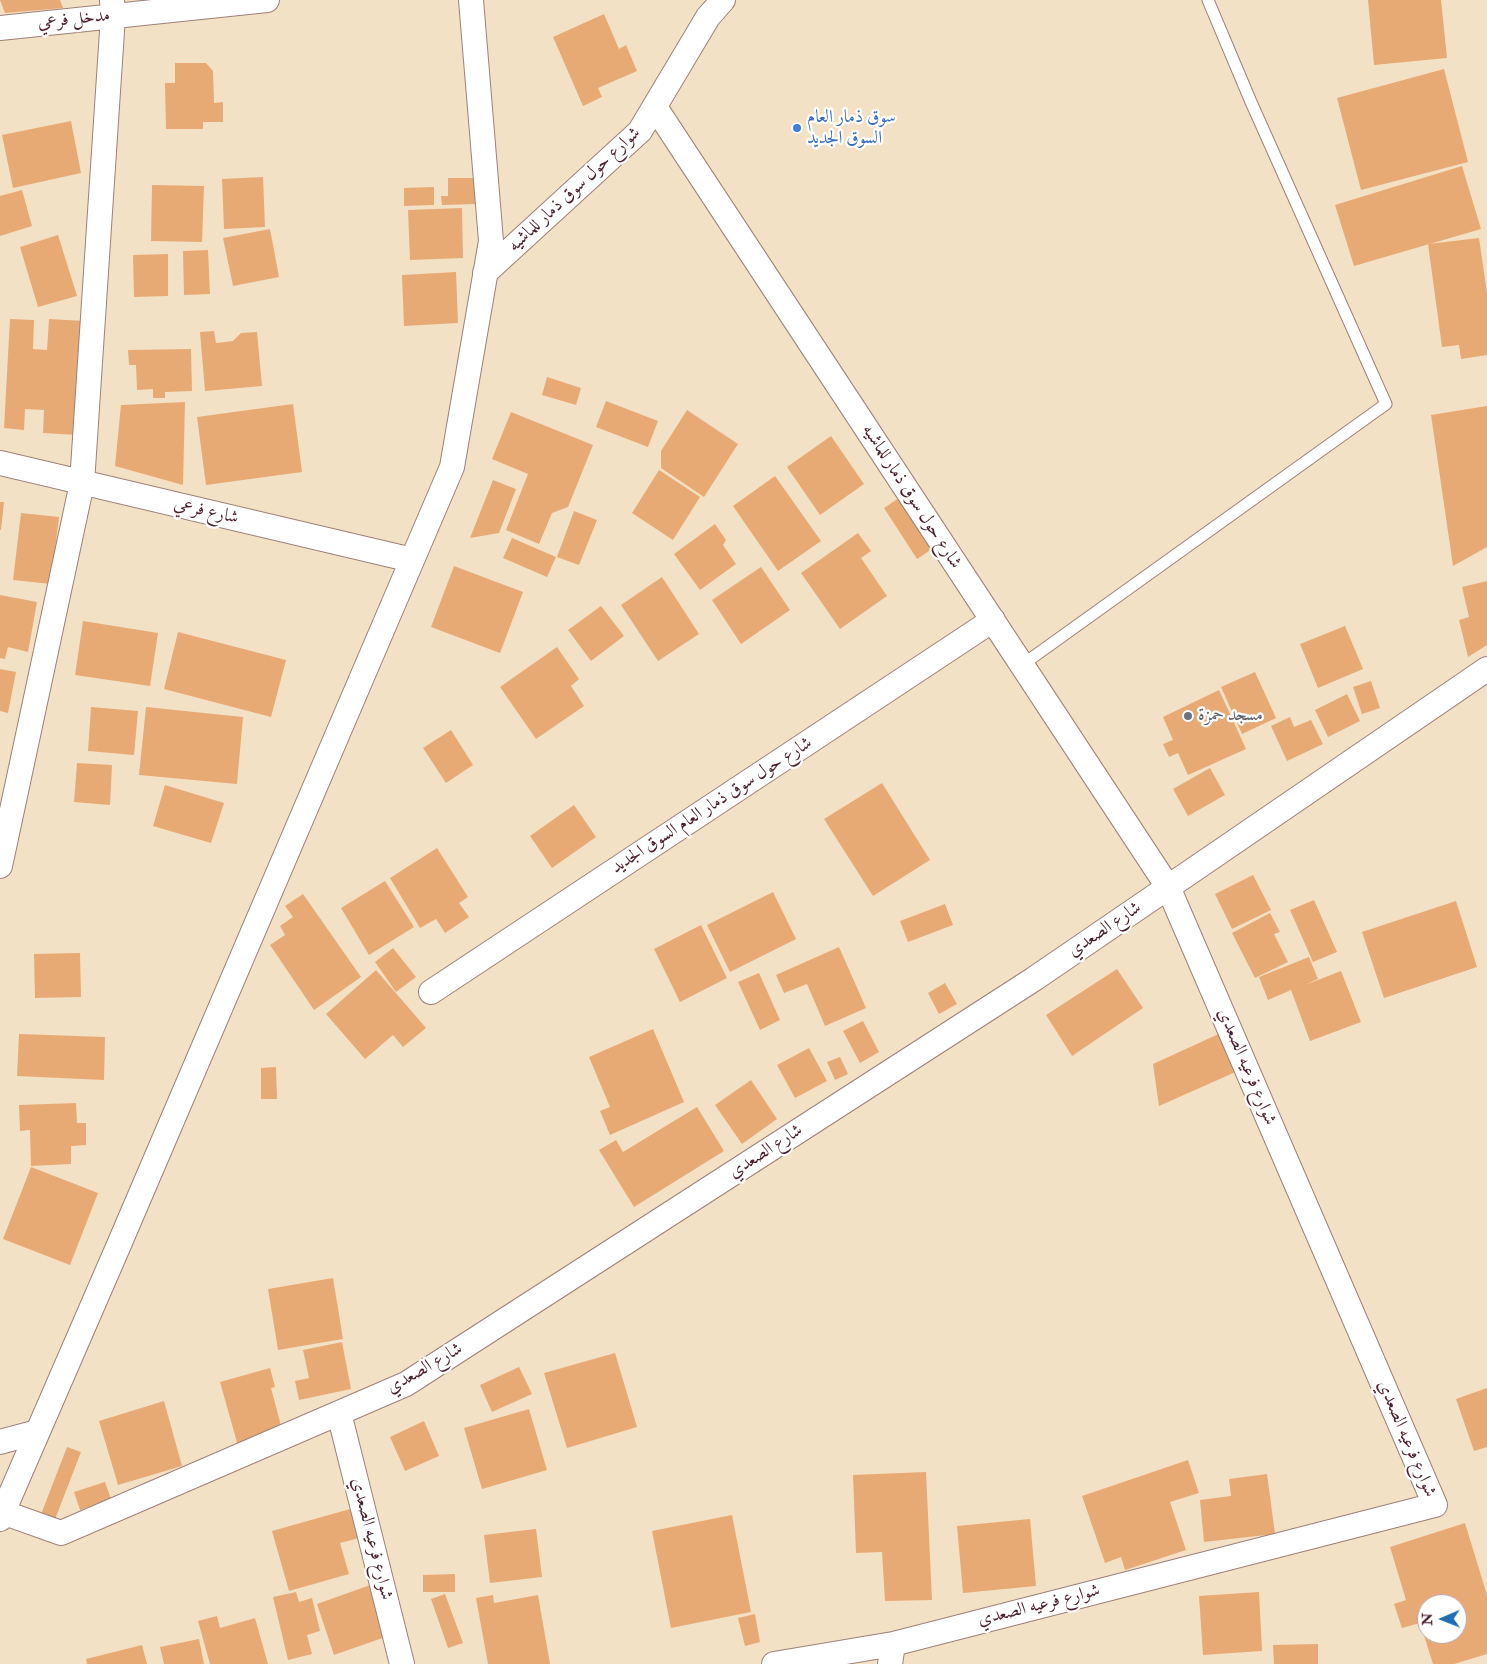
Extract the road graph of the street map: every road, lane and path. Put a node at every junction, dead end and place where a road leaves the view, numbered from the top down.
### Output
1 (267, 0) edge
2 (471, 0) edge
3 (723, 0) edge
4 (1208, 0) edge
5 (112, 8) edge
6 (0, 28) edge
7 (654, 107) junction
8 (486, 274) junction
9 (0, 463) edge
10 (82, 483) junction
11 (412, 560) junction
12 (993, 620) junction
13 (1022, 665) junction
14 (1487, 669) edge
15 (0, 866) edge
16 (1168, 887) junction
17 (431, 992) dead end
18 (339, 1413) junction
19 (37, 1432) junction
20 (0, 1442) edge
21 (1, 1516) edge
22 (892, 1654) edge
23 (402, 1664) edge
24 (774, 1664) edge

1 - 5 street, مدخل فرعي
2 - 8 street
3 - 7 street, شوارع حول سوق ذمار للماشيه
4 - 13 lane
5 - 6 street, مدخل فرعي
5 - 10 street
7 - 8 street, شوارع حول سوق ذمار للماشيه
7 - 12 street, شارع حول سوق ذمار للماشيه
8 - 11 street
9 - 10 street, شارع فرعي
10 - 11 street, شارع فرعي
10 - 15 street
11 - 19 street
12 - 13 street, شارع حول سوق ذمار للماشيه
12 - 17 street, شارع حول سوق ذمار العام السوق الجديد
13 - 16 street, شارع حول سوق ذمار للماشيه
14 - 16 street, شارع الصعدي
16 - 18 street, شارع الصعدي
16 - 22 street, شوارع فرعيه الصعدي
18 - 21 street, شارع الصعدي
18 - 23 street, شوارع فرعيه الصعدي
19 - 20 street
19 - 21 street
22 - 24 street, شوارع فرعيه الصعدي

